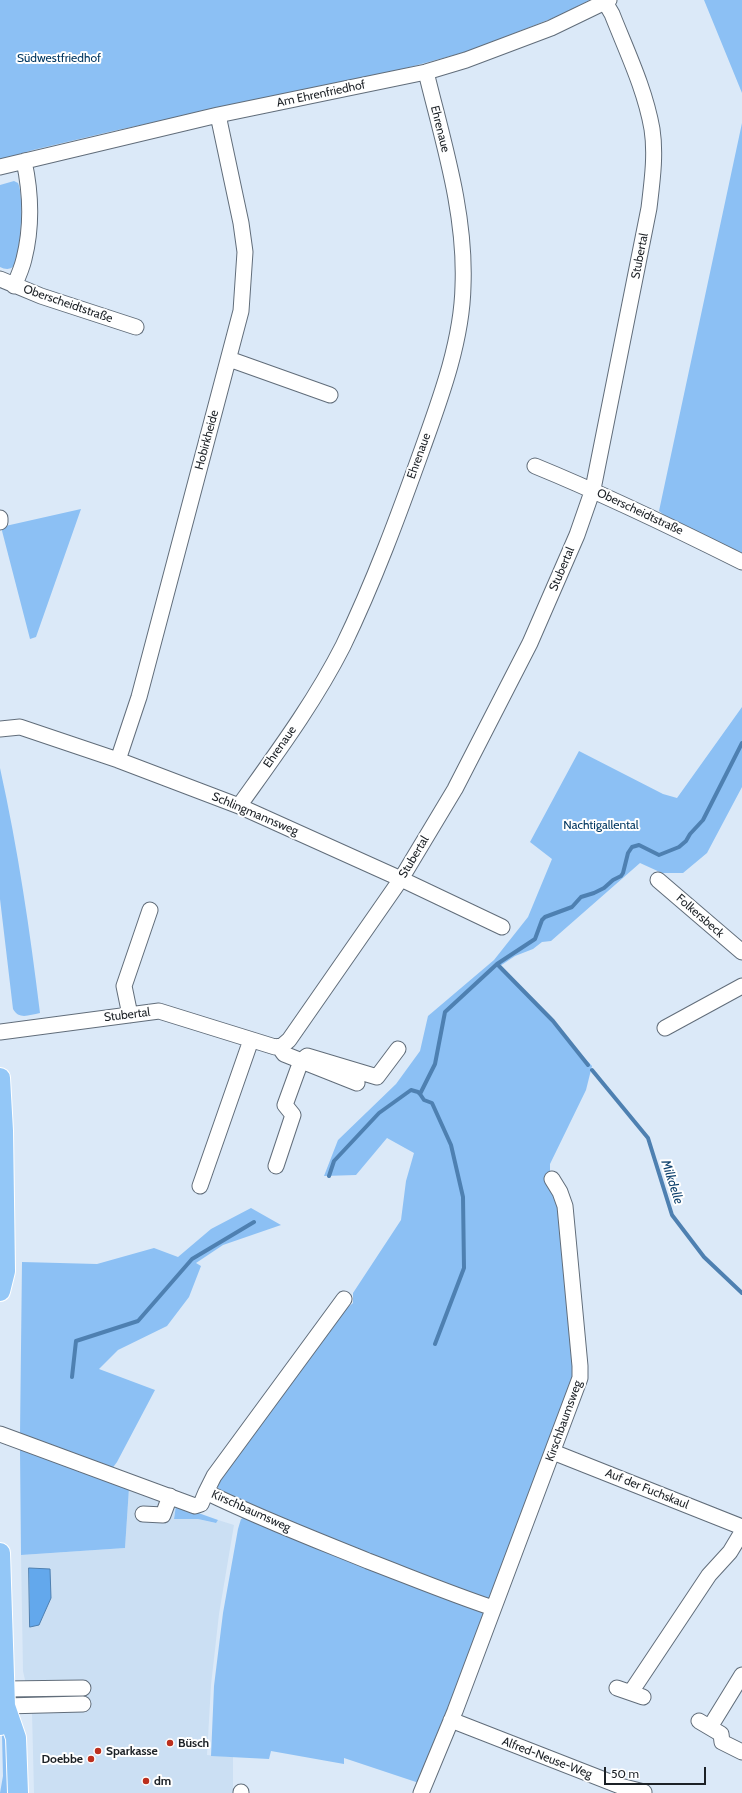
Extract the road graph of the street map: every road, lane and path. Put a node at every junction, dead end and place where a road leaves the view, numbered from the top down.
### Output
1 (607, 1) edge
2 (426, 72) junction
3 (218, 115) junction
4 (24, 160) junction
5 (0, 167) edge
6 (0, 279) edge
7 (14, 286) junction
8 (136, 327) dead end
9 (229, 359) junction
10 (330, 395) dead end
11 (535, 466) dead end
12 (593, 490) junction
13 (0, 518) edge
14 (0, 522) edge
15 (742, 562) edge
16 (0, 729) edge
17 (118, 760) junction
18 (239, 806) junction
19 (401, 879) junction
20 (658, 880) dead end
21 (150, 910) dead end
22 (502, 927) dead end
23 (742, 952) edge
24 (742, 986) edge
25 (130, 1014) junction
26 (665, 1028) dead end
27 (0, 1032) edge
28 (250, 1040) junction
29 (279, 1046) junction
30 (398, 1049) dead end
31 (300, 1061) junction
32 (0, 1078) edge
33 (357, 1083) dead end
34 (276, 1166) dead end
35 (552, 1179) dead end
36 (200, 1186) dead end
37 (0, 1291) edge
38 (344, 1299) dead end
39 (0, 1434) edge
40 (553, 1452) junction
41 (206, 1492) junction
42 (170, 1496) junction
43 (143, 1514) dead end
44 (742, 1527) edge
45 (742, 1532) edge
46 (0, 1553) edge
47 (493, 1608) junction
48 (742, 1675) edge
49 (83, 1688) dead end
50 (630, 1692) dead end
51 (5, 1698) junction
52 (83, 1704) dead end
53 (451, 1720) junction
54 (0, 1725) edge
55 (742, 1752) edge
56 (644, 1792) edge
57 (18, 1793) edge
58 (421, 1793) edge

1 - 2 street, Am Ehrenfriedhof
1 - 12 street, Stubertal
2 - 3 street, Am Ehrenfriedhof
2 - 18 street, Ehrenaue
3 - 4 street, Am Ehrenfriedhof
3 - 9 street, Hobirkheide
4 - 5 street, Am Ehrenfriedhof
4 - 7 street
6 - 7 street, Oberscheidtstraße
7 - 8 street, Oberscheidtstraße
9 - 10 street
9 - 17 street, Hobirkheide
11 - 12 street, Oberscheidtstraße
12 - 15 street, Oberscheidtstraße
12 - 19 street, Stubertal
13 - 14 street
16 - 17 street, Schlingmannsweg
17 - 18 street, Schlingmannsweg
18 - 19 street, Schlingmannsweg
19 - 22 street, Schlingmannsweg
19 - 29 street, Stubertal
20 - 23 street, Folkersbeck
21 - 25 street
24 - 26 street
25 - 27 street, Stubertal
25 - 28 street, Stubertal
28 - 29 street, Stubertal
28 - 36 street
29 - 31 street
30 - 31 street
31 - 33 street
31 - 34 street
32 - 37 main road
35 - 40 street, Kirschbaumsweg
38 - 41 street, Kirschbaumsweg
39 - 42 street
40 - 44 street, Auf der Fuchskaul
40 - 47 street, Kirschbaumsweg
41 - 42 street
41 - 47 street, Kirschbaumsweg
42 - 43 street
45 - 50 street
46 - 51 main road
47 - 53 street, Kirschbaumsweg
48 - 55 street
49 - 51 street
51 - 52 street
51 - 54 main road
51 - 57 main road
53 - 56 street, Alfred-Neuse-Weg
53 - 58 street, Kirschbaumsweg

